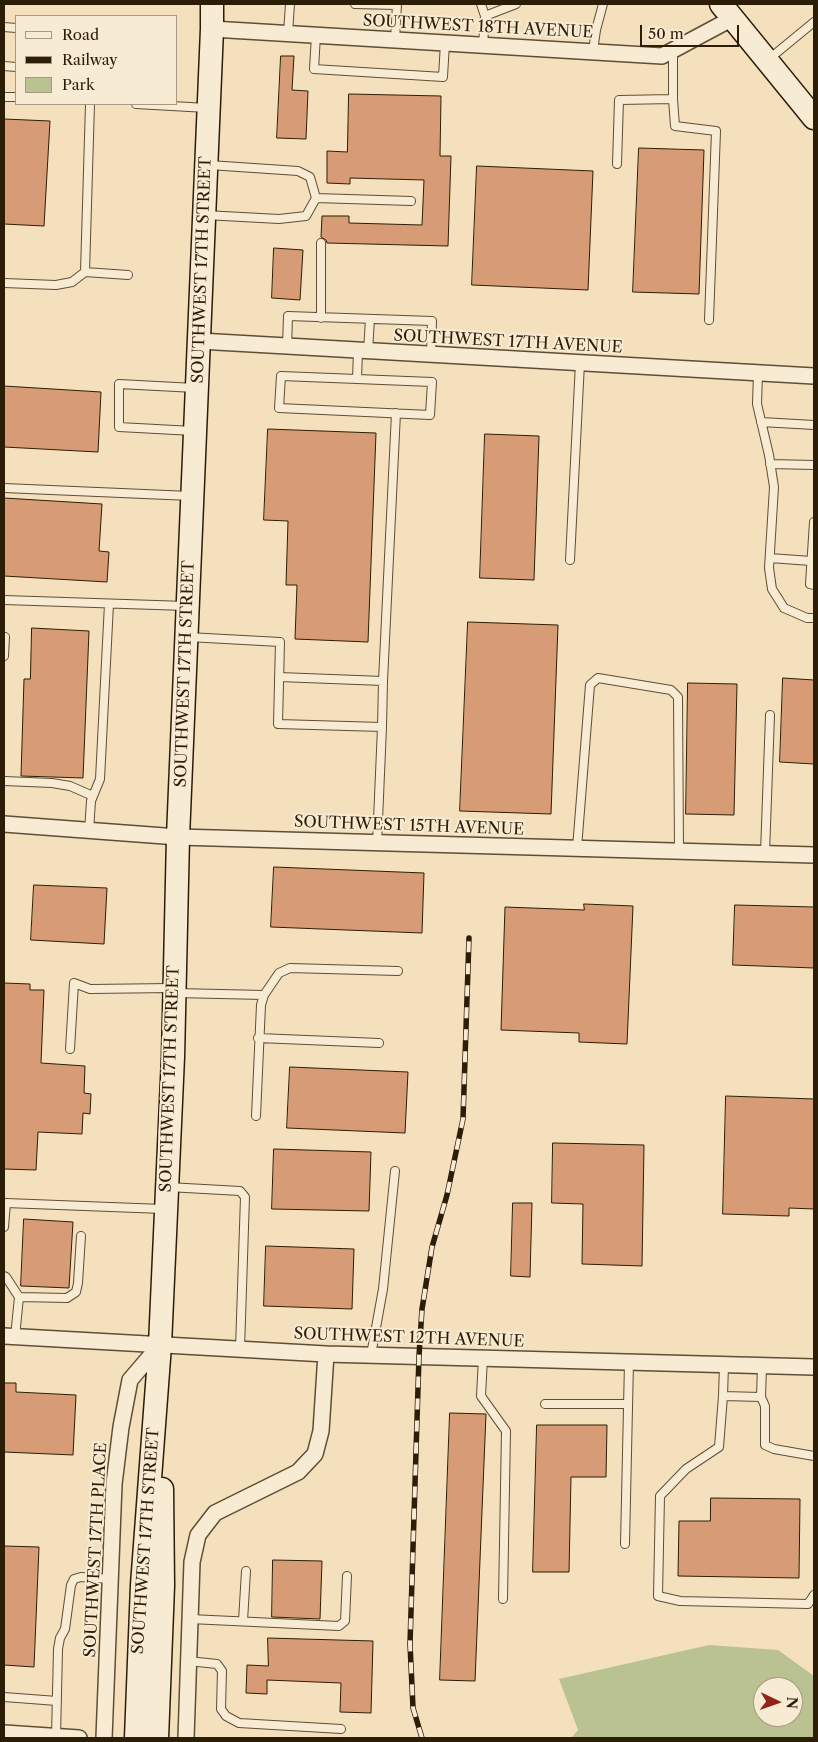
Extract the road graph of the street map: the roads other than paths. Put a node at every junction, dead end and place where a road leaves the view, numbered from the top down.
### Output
1 (212, 4) edge
2 (290, 4) edge
3 (355, 4) edge
4 (397, 4) edge
5 (480, 4) edge
6 (516, 4) edge
7 (603, 4) edge
8 (727, 11) edge
9 (485, 16) junction
10 (814, 22) edge
11 (212, 29) junction
12 (288, 33) junction
13 (316, 35) junction
14 (395, 40) junction
15 (445, 43) junction
16 (483, 45) junction
17 (673, 50) junction
18 (593, 51) junction
19 (767, 60) junction
20 (673, 99) junction
21 (90, 105) edge
22 (154, 105) edge
23 (209, 108) junction
24 (812, 110) edge
25 (617, 164) dead end
26 (207, 165) junction
27 (316, 198) junction
28 (411, 201) dead end
29 (204, 215) junction
30 (321, 243) dead end
31 (85, 272) junction
32 (128, 275) dead end
33 (4, 283) edge
34 (321, 318) junction
35 (370, 319) junction
36 (709, 320) dead end
37 (199, 341) junction
38 (287, 346) junction
39 (363, 351) junction
40 (431, 355) junction
41 (580, 363) junction
42 (758, 373) junction
43 (814, 376) edge
44 (357, 380) junction
45 (197, 388) junction
46 (396, 414) junction
47 (761, 422) junction
48 (814, 425) edge
49 (195, 431) junction
50 (770, 464) junction
51 (814, 466) edge
52 (4, 488) edge
53 (192, 496) junction
54 (814, 522) edge
55 (770, 558) junction
56 (570, 560) dead end
57 (811, 561) junction
58 (814, 585) edge
59 (4, 600) edge
60 (109, 604) junction
61 (188, 606) junction
62 (814, 618) edge
63 (5, 637) dead end
64 (186, 637) junction
65 (4, 656) edge
66 (279, 677) junction
67 (383, 681) junction
68 (770, 715) dead end
69 (382, 727) junction
70 (4, 781) edge
71 (93, 796) junction
72 (4, 824) edge
73 (89, 831) junction
74 (178, 837) junction
75 (377, 843) junction
76 (577, 848) junction
77 (679, 851) junction
78 (765, 853) junction
79 (814, 855) edge
80 (398, 971) dead end
81 (174, 990) junction
82 (264, 995) junction
83 (258, 1038) junction
84 (379, 1043) dead end
85 (70, 1049) dead end
86 (256, 1116) dead end
87 (395, 1172) dead end
88 (166, 1187) junction
89 (165, 1209) junction
90 (4, 1227) edge
91 (81, 1236) dead end
92 (4, 1276) edge
93 (19, 1297) junction
94 (9, 1336) edge
95 (160, 1345) junction
96 (240, 1349) junction
97 (326, 1354) junction
98 (371, 1355) junction
99 (483, 1358) junction
100 (629, 1362) junction
101 (724, 1365) junction
102 (762, 1366) junction
103 (814, 1367) edge
104 (723, 1396) junction
105 (761, 1397) junction
106 (545, 1404) dead end
107 (628, 1404) junction
108 (814, 1456) edge
109 (624, 1544) dead end
110 (246, 1571) dead end
111 (347, 1576) dead end
112 (110, 1579) junction
113 (814, 1595) edge
114 (503, 1599) dead end
115 (190, 1619) junction
116 (243, 1621) junction
117 (188, 1661) junction
118 (4, 1697) edge
119 (57, 1701) junction
120 (341, 1729) dead end
121 (4, 1733) edge
122 (56, 1737) junction
123 (79, 1738) edge
124 (104, 1738) edge
125 (136, 1738) edge
126 (158, 1738) edge
127 (186, 1738) edge

1 - 11 main road, SOUTHWEST 17TH STREET
2 - 12 lane
3 - 4 lane
4 - 14 lane
5 - 9 lane
6 - 9 lane
7 - 18 lane
8 - 17 street, SOUTHWEST 18TH AVENUE
8 - 19 main road
9 - 16 lane
10 - 19 lane
11 - 12 street, SOUTHWEST 18TH AVENUE
11 - 23 main road, SOUTHWEST 17TH STREET
12 - 13 street, SOUTHWEST 18TH AVENUE
13 - 14 street, SOUTHWEST 18TH AVENUE
13 - 15 lane
14 - 15 street, SOUTHWEST 18TH AVENUE
15 - 16 street, SOUTHWEST 18TH AVENUE
16 - 18 street, SOUTHWEST 18TH AVENUE
17 - 18 street, SOUTHWEST 18TH AVENUE
17 - 20 lane
19 - 24 main road
20 - 25 lane
20 - 36 lane
21 - 31 lane
22 - 23 lane
23 - 26 main road, SOUTHWEST 17TH STREET
26 - 27 lane
26 - 29 main road, SOUTHWEST 17TH STREET
27 - 28 lane
27 - 29 lane
29 - 37 main road, SOUTHWEST 17TH STREET
30 - 34 lane
31 - 32 lane
31 - 33 lane
34 - 35 lane
34 - 38 lane
35 - 39 lane
35 - 40 lane
37 - 38 street, SOUTHWEST 17TH AVENUE
37 - 45 main road, SOUTHWEST 17TH STREET
38 - 39 street, SOUTHWEST 17TH AVENUE
39 - 40 street, SOUTHWEST 17TH AVENUE
39 - 44 lane
40 - 41 street, SOUTHWEST 17TH AVENUE
41 - 42 street, SOUTHWEST 17TH AVENUE
41 - 56 lane
42 - 43 street, SOUTHWEST 17TH AVENUE
42 - 47 lane
44 - 46 lane
44 - 46 lane
45 - 49 main road, SOUTHWEST 17TH STREET
45 - 49 lane
46 - 67 lane
47 - 48 lane
47 - 50 lane
49 - 53 main road, SOUTHWEST 17TH STREET
50 - 51 lane
50 - 55 lane
52 - 53 lane
53 - 61 main road, SOUTHWEST 17TH STREET
54 - 57 lane
55 - 57 lane
55 - 62 lane
57 - 58 lane
59 - 60 lane
60 - 61 lane
60 - 71 lane
61 - 64 main road, SOUTHWEST 17TH STREET
63 - 65 lane
64 - 66 lane
64 - 74 main road, SOUTHWEST 17TH STREET
66 - 67 lane
66 - 69 lane
67 - 69 lane
68 - 78 lane
69 - 75 lane
70 - 71 lane
71 - 73 lane
72 - 73 street, SOUTHWEST 15TH AVENUE
73 - 74 street, SOUTHWEST 15TH AVENUE
74 - 75 street, SOUTHWEST 15TH AVENUE
74 - 81 main road, SOUTHWEST 17TH STREET
75 - 76 street, SOUTHWEST 15TH AVENUE
76 - 77 street, SOUTHWEST 15TH AVENUE
76 - 77 lane
77 - 78 street, SOUTHWEST 15TH AVENUE
78 - 79 street, SOUTHWEST 15TH AVENUE
80 - 82 lane
81 - 82 lane
81 - 85 lane
81 - 88 main road, SOUTHWEST 17TH STREET
82 - 83 lane
83 - 84 lane
83 - 86 lane
87 - 98 lane
88 - 89 main road, SOUTHWEST 17TH STREET
88 - 96 lane
89 - 90 lane
89 - 95 main road, SOUTHWEST 17TH STREET
91 - 93 lane
92 - 93 lane
93 - 94 lane
94 - 95 street, SOUTHWEST 12TH AVENUE
95 - 96 street, SOUTHWEST 12TH AVENUE
95 - 112 street, SOUTHWEST 17TH PLACE
95 - 125 main road, SOUTHWEST 17TH STREET
95 - 126 main road, SOUTHWEST 17TH STREET
96 - 97 street, SOUTHWEST 12TH AVENUE
97 - 98 street, SOUTHWEST 12TH AVENUE
97 - 115 street
98 - 99 street, SOUTHWEST 12TH AVENUE
99 - 100 street, SOUTHWEST 12TH AVENUE
99 - 114 lane
100 - 101 street, SOUTHWEST 12TH AVENUE
100 - 107 lane
101 - 102 street, SOUTHWEST 12TH AVENUE
101 - 104 lane
102 - 103 street, SOUTHWEST 12TH AVENUE
102 - 105 lane
104 - 105 lane
104 - 113 lane
105 - 108 lane
106 - 107 lane
107 - 109 lane
110 - 116 lane
111 - 116 lane
112 - 119 lane
112 - 124 street, SOUTHWEST 17TH PLACE
115 - 116 lane
115 - 117 street
117 - 120 lane
117 - 127 street
118 - 119 lane
119 - 122 lane
121 - 122 street
122 - 123 street

